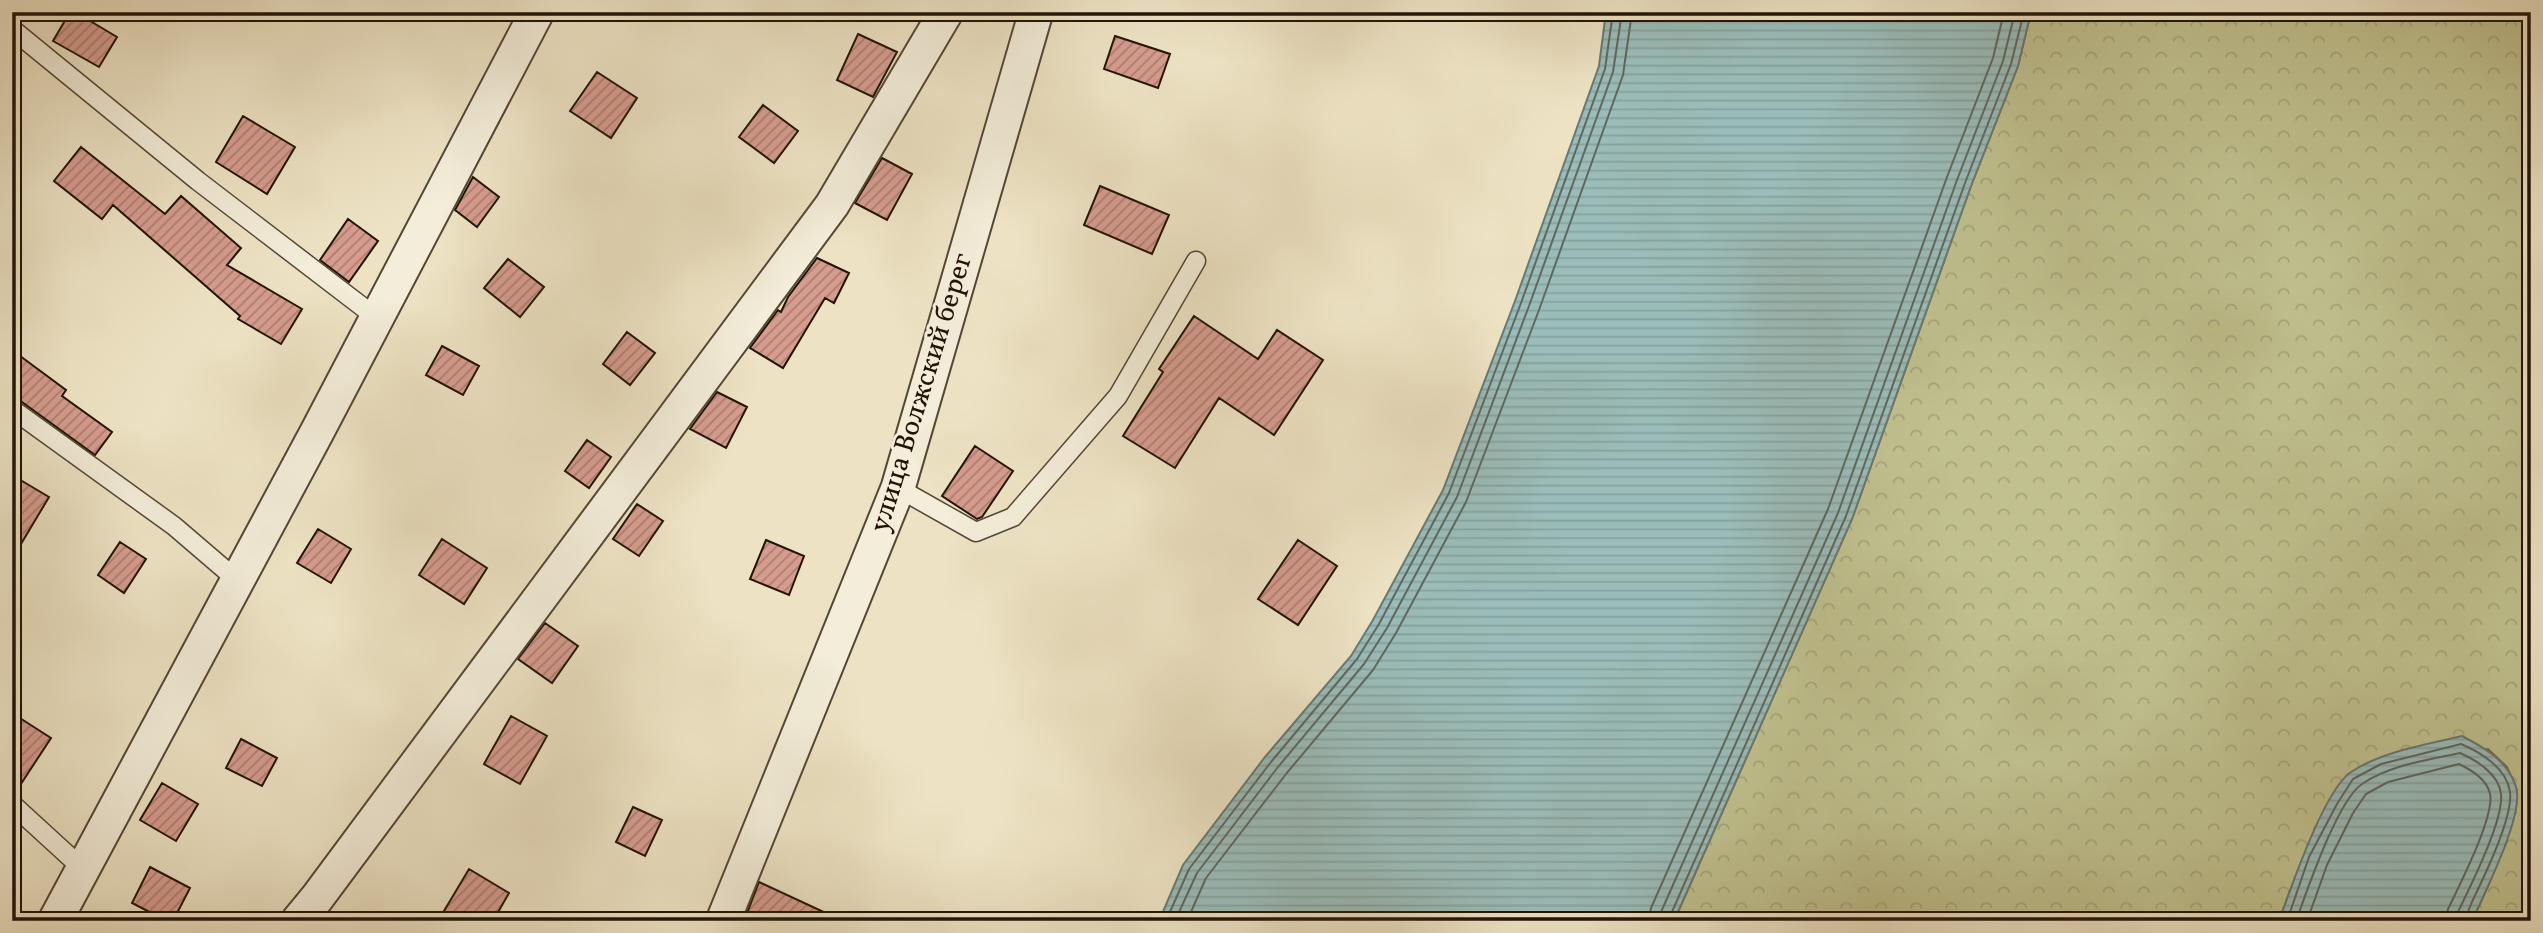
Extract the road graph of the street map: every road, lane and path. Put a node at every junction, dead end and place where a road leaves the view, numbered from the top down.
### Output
1 (537, 12) edge
2 (946, 12) edge
3 (1036, 12) edge
4 (12, 29) edge
5 (1196, 261) dead end
6 (377, 318) junction
7 (12, 409) edge
8 (898, 488) junction
9 (237, 580) junction
10 (12, 804) edge
11 (83, 869) junction
12 (55, 921) edge
13 (298, 921) edge
14 (723, 921) edge

1 - 6 street
2 - 13 street
3 - 8 street, улица Волжский берег
4 - 6 lane
5 - 8 lane
6 - 9 street
7 - 9 lane
8 - 14 street, улица Волжский берег
9 - 11 street
10 - 11 lane
11 - 12 street

